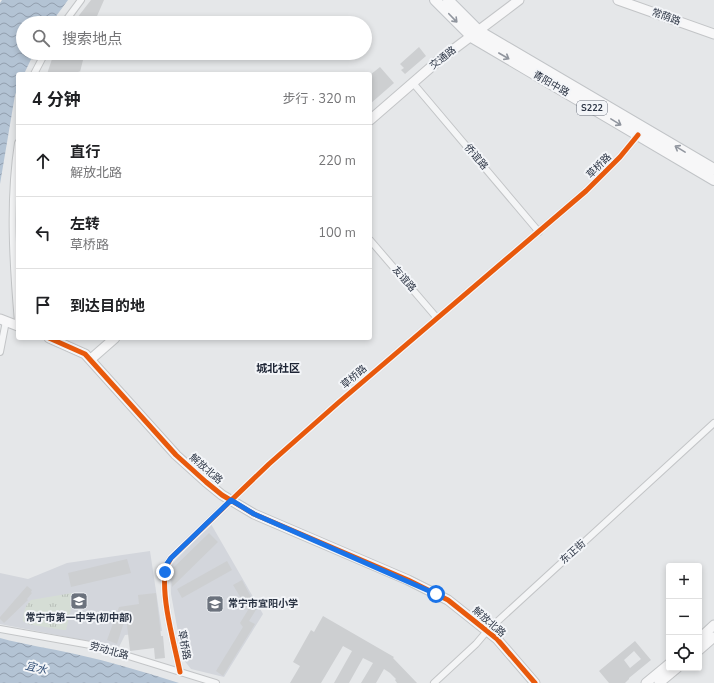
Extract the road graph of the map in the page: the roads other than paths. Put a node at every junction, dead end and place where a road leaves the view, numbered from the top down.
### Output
1 (81, 0) edge
2 (435, 0) edge
3 (448, 0) edge
4 (519, 0) edge
5 (618, 0) edge
6 (69, 16) edge
7 (476, 33) junction
8 (714, 34) edge
9 (41, 60) edge
10 (35, 72) edge
11 (413, 83) junction
12 (372, 118) edge
13 (638, 135) junction
14 (714, 169) edge
15 (16, 171) edge
16 (714, 180) edge
17 (539, 232) junction
18 (372, 242) edge
19 (16, 299) edge
20 (437, 318) junction
21 (3, 320) edge
22 (16, 325) edge
23 (54, 340) edge
24 (113, 340) edge
25 (0, 352) edge
26 (91, 359) junction
27 (714, 423) edge
28 (231, 500) junction
29 (714, 625) edge
30 (0, 629) edge
31 (487, 631) junction
32 (702, 636) edge
33 (714, 637) edge
34 (702, 647) edge
35 (666, 666) edge
36 (673, 671) edge
37 (180, 672) junction
38 (216, 683) edge
39 (434, 683) edge
40 (535, 683) edge
41 (646, 683) edge
42 (659, 683) edge

1 - 6 street
2 -> 7 main road, S222
3 - 7 main road, S222
4 - 7 street, 交通路
5 - 8 street, 常荫路
7 - 11 street, 交通路
7 -> 13 main road, 青阳中路 / S222
14 -> 7 main road, 青阳中路 / S222
9 - 10 street
11 - 12 street, 交通路
11 - 17 street, 侨谊路
13 - 16 main road, 青阳中路 / S222
13 - 17 street, 草桥路
15 - 19 street
17 - 20 street, 草桥路
18 - 20 street, 友谊路
20 - 28 street, 草桥路
21 - 22 street
21 - 25 street
23 - 26 street, 解放北路
24 - 26 street
26 - 28 street, 解放北路
27 - 31 street, 东正街
28 - 31 street, 解放北路
28 - 37 street, 草桥路
29 - 32 street
30 - 37 street, 劳动北路
31 - 39 street, 东正街
31 - 40 street, 解放北路
33 - 34 street
35 - 41 street
36 - 42 street
37 - 38 street, 劳动北路

